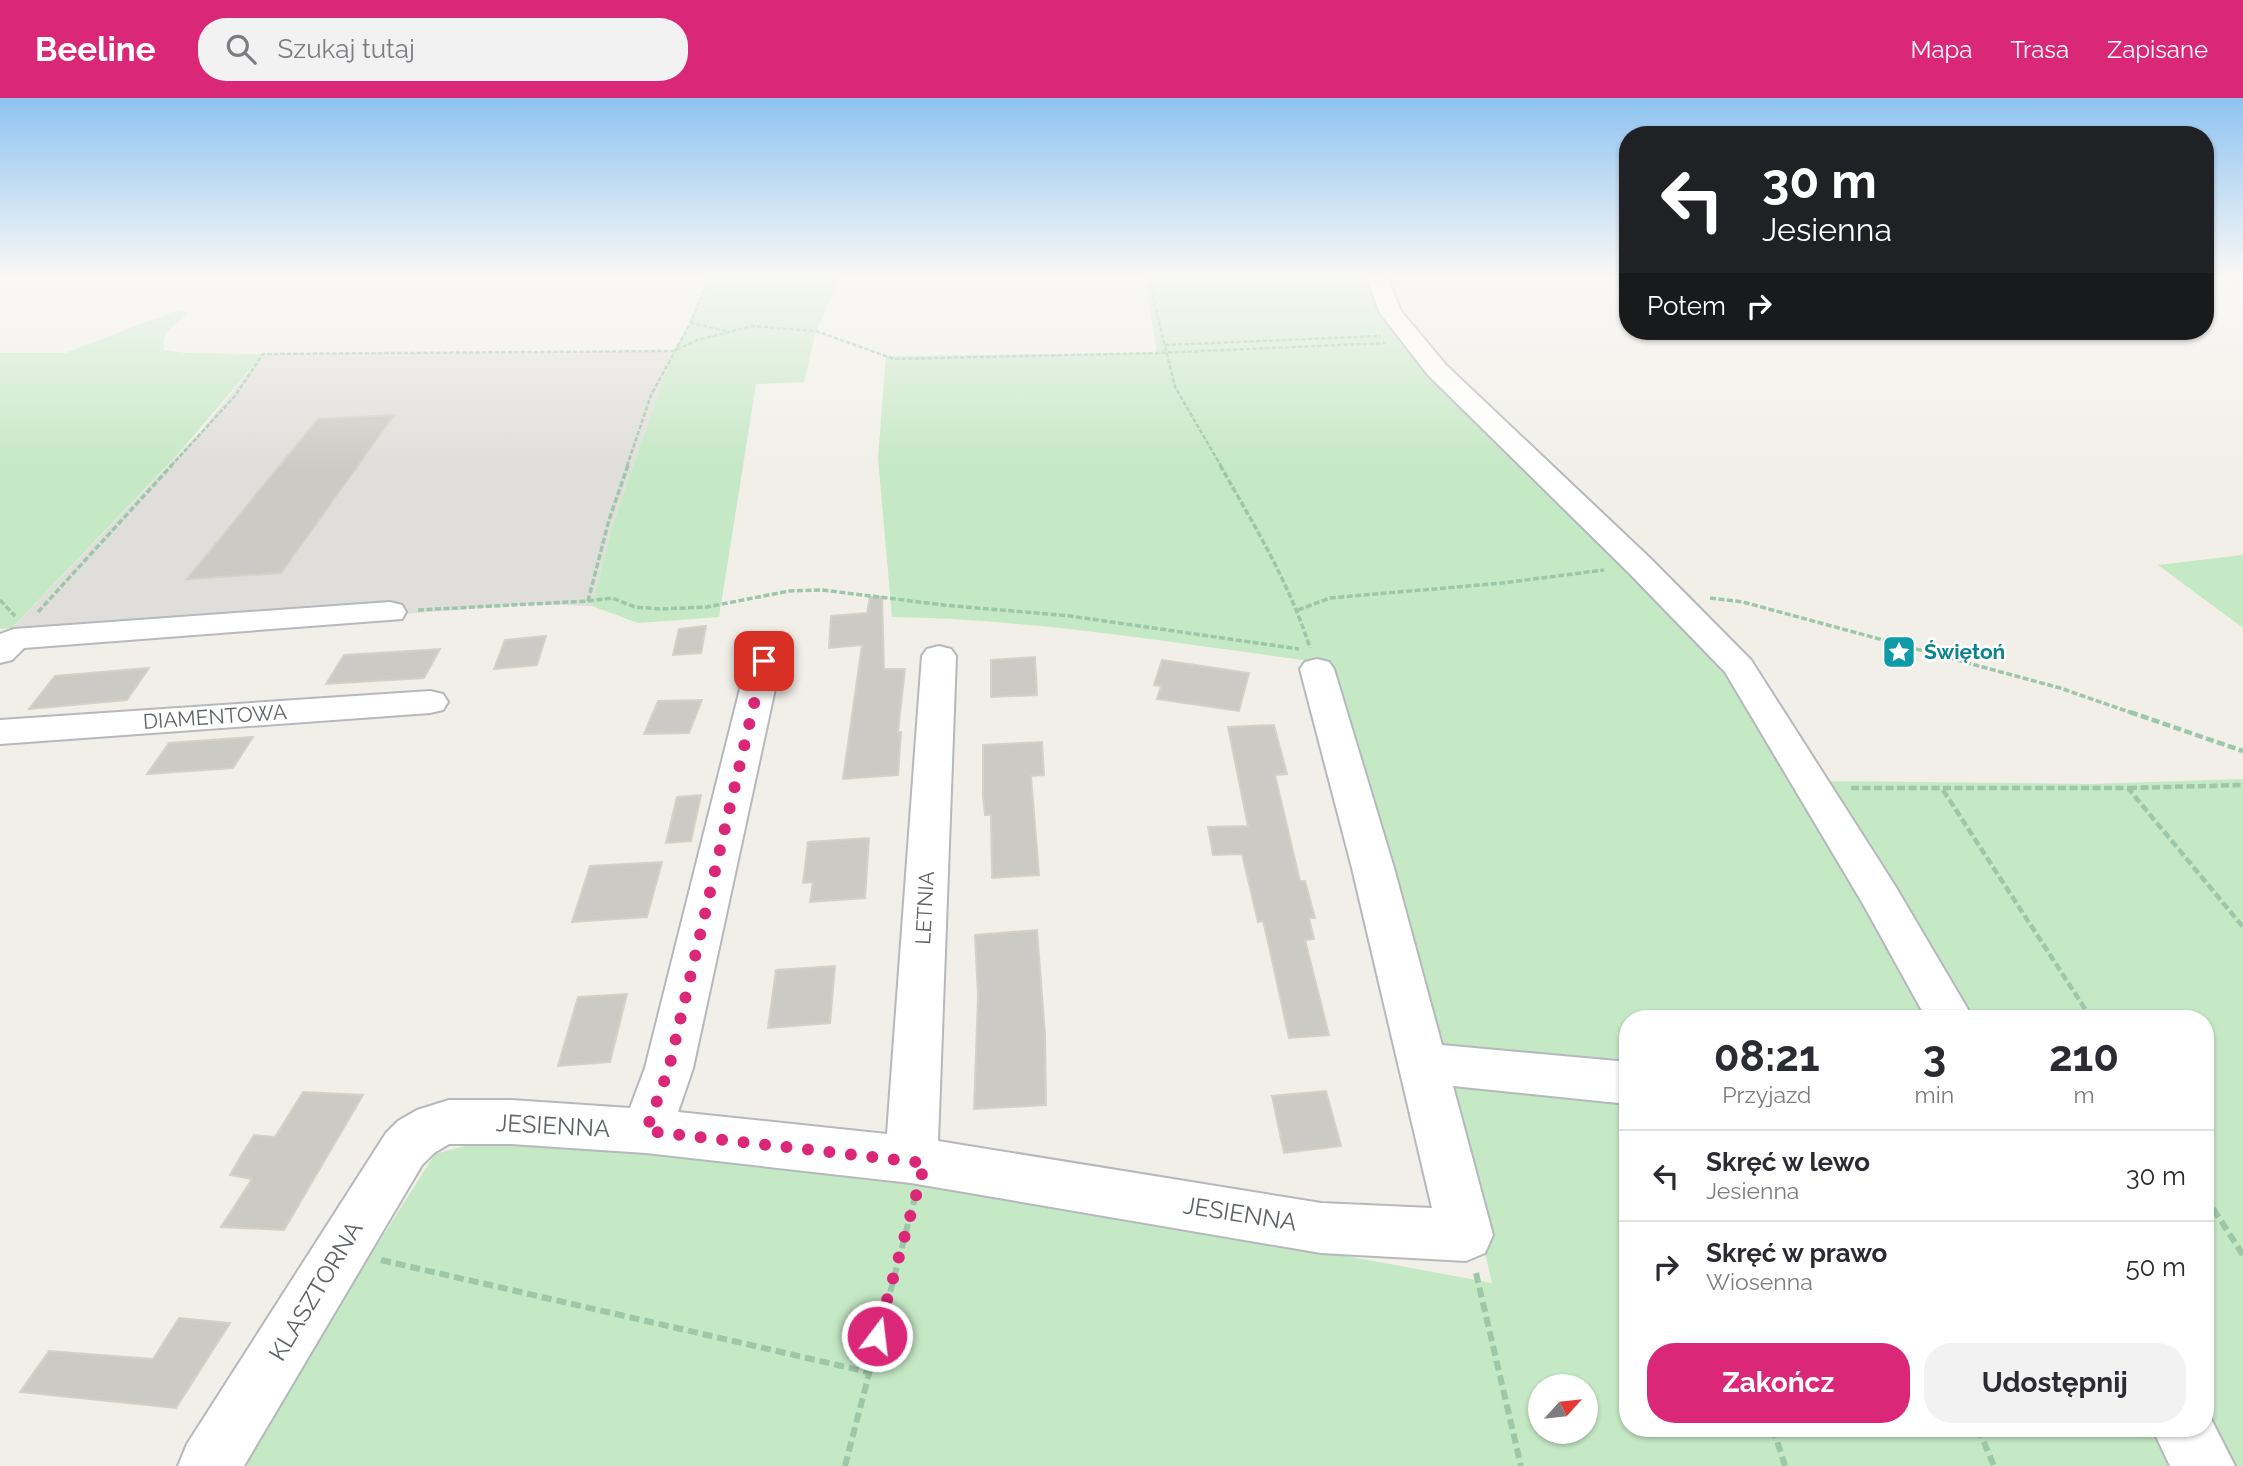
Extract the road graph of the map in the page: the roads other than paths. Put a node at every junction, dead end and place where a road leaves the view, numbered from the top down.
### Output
1 (1413, 341) edge
2 (390, 612) road end
3 (17, 636) edge
4 (939, 656) dead end
5 (1314, 660) road end
6 (764, 661) dead end
7 (429, 702) dead end
8 (0, 732) edge
9 (1945, 1010) edge
10 (1423, 1065) junction
11 (1619, 1082) edge
12 (435, 1126) joint
13 (646, 1131) junction
14 (918, 1161) junction
15 (2188, 1437) edge
16 (209, 1466) edge
17 (2204, 1466) edge

1 - 9 street
2 - 3 street
4 - 14 street, LETNIA
5 - 10 street
6 - 13 street
7 - 8 street, DIAMENTOWA
10 - 11 street
10 - 14 street, JESIENNA
12 - 13 street, JESIENNA
12 - 16 street, KLASZTORNA
13 - 14 street, JESIENNA
15 - 17 street

